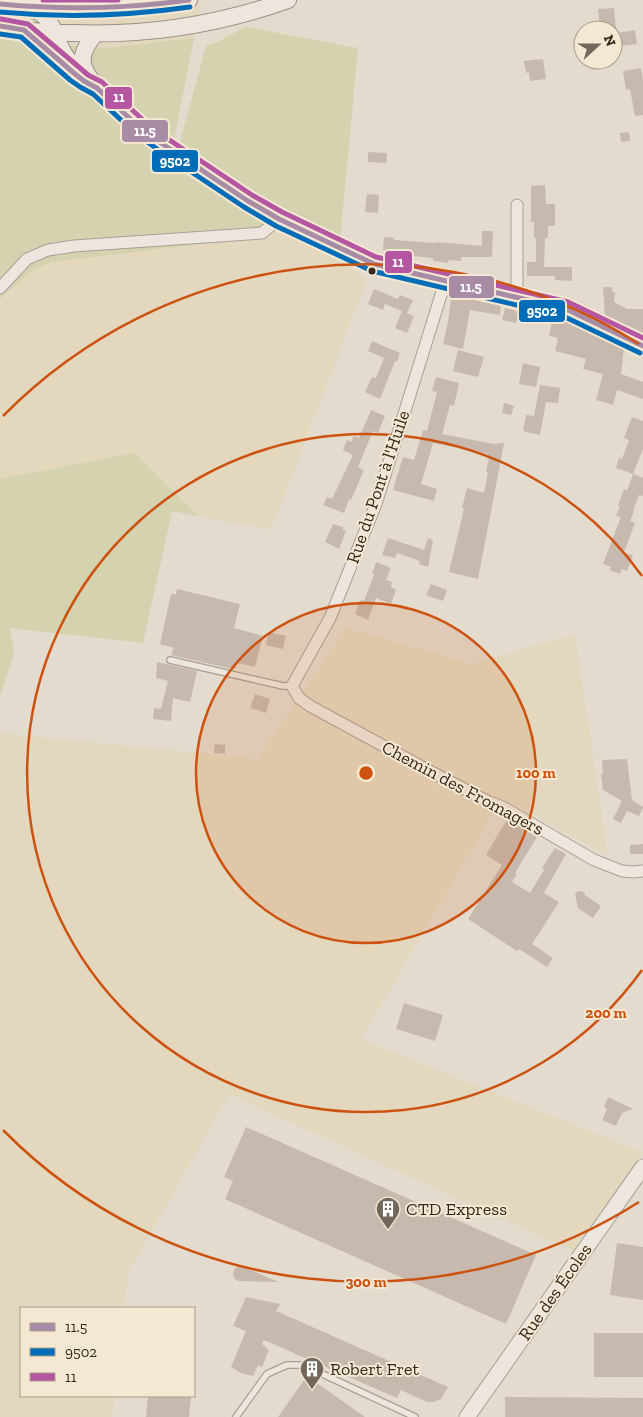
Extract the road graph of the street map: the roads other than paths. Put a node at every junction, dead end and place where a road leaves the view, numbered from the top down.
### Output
1 (189, 0) edge
2 (288, 0) edge
3 (1, 4) edge
4 (0, 26) edge
5 (24, 30) junction
6 (56, 33) junction
7 (95, 34) junction
8 (97, 88) junction
9 (517, 205) dead end
10 (279, 219) junction
11 (445, 282) junction
12 (0, 288) edge
13 (517, 298) junction
14 (643, 346) edge
15 (170, 660) dead end
16 (292, 686) junction
17 (643, 871) edge
18 (643, 1168) edge
19 (236, 1417) edge
20 (415, 1417) edge
21 (467, 1417) edge

1 - 3 main road
2 - 7 main road
3 - 6 main road
4 - 5 main road
5 - 6 main road
5 - 8 street
6 - 7 main road
6 - 8 main road
7 - 8 main road
8 - 10 street
9 - 13 street
10 - 11 street
10 - 12 street
11 - 13 street
11 - 16 street, Rue du Pont à l'Huile
13 - 14 street
15 - 16 lane
16 - 17 street, Chemin des Fromagers
18 - 21 street, Rue des Écoles
19 - 20 lane

